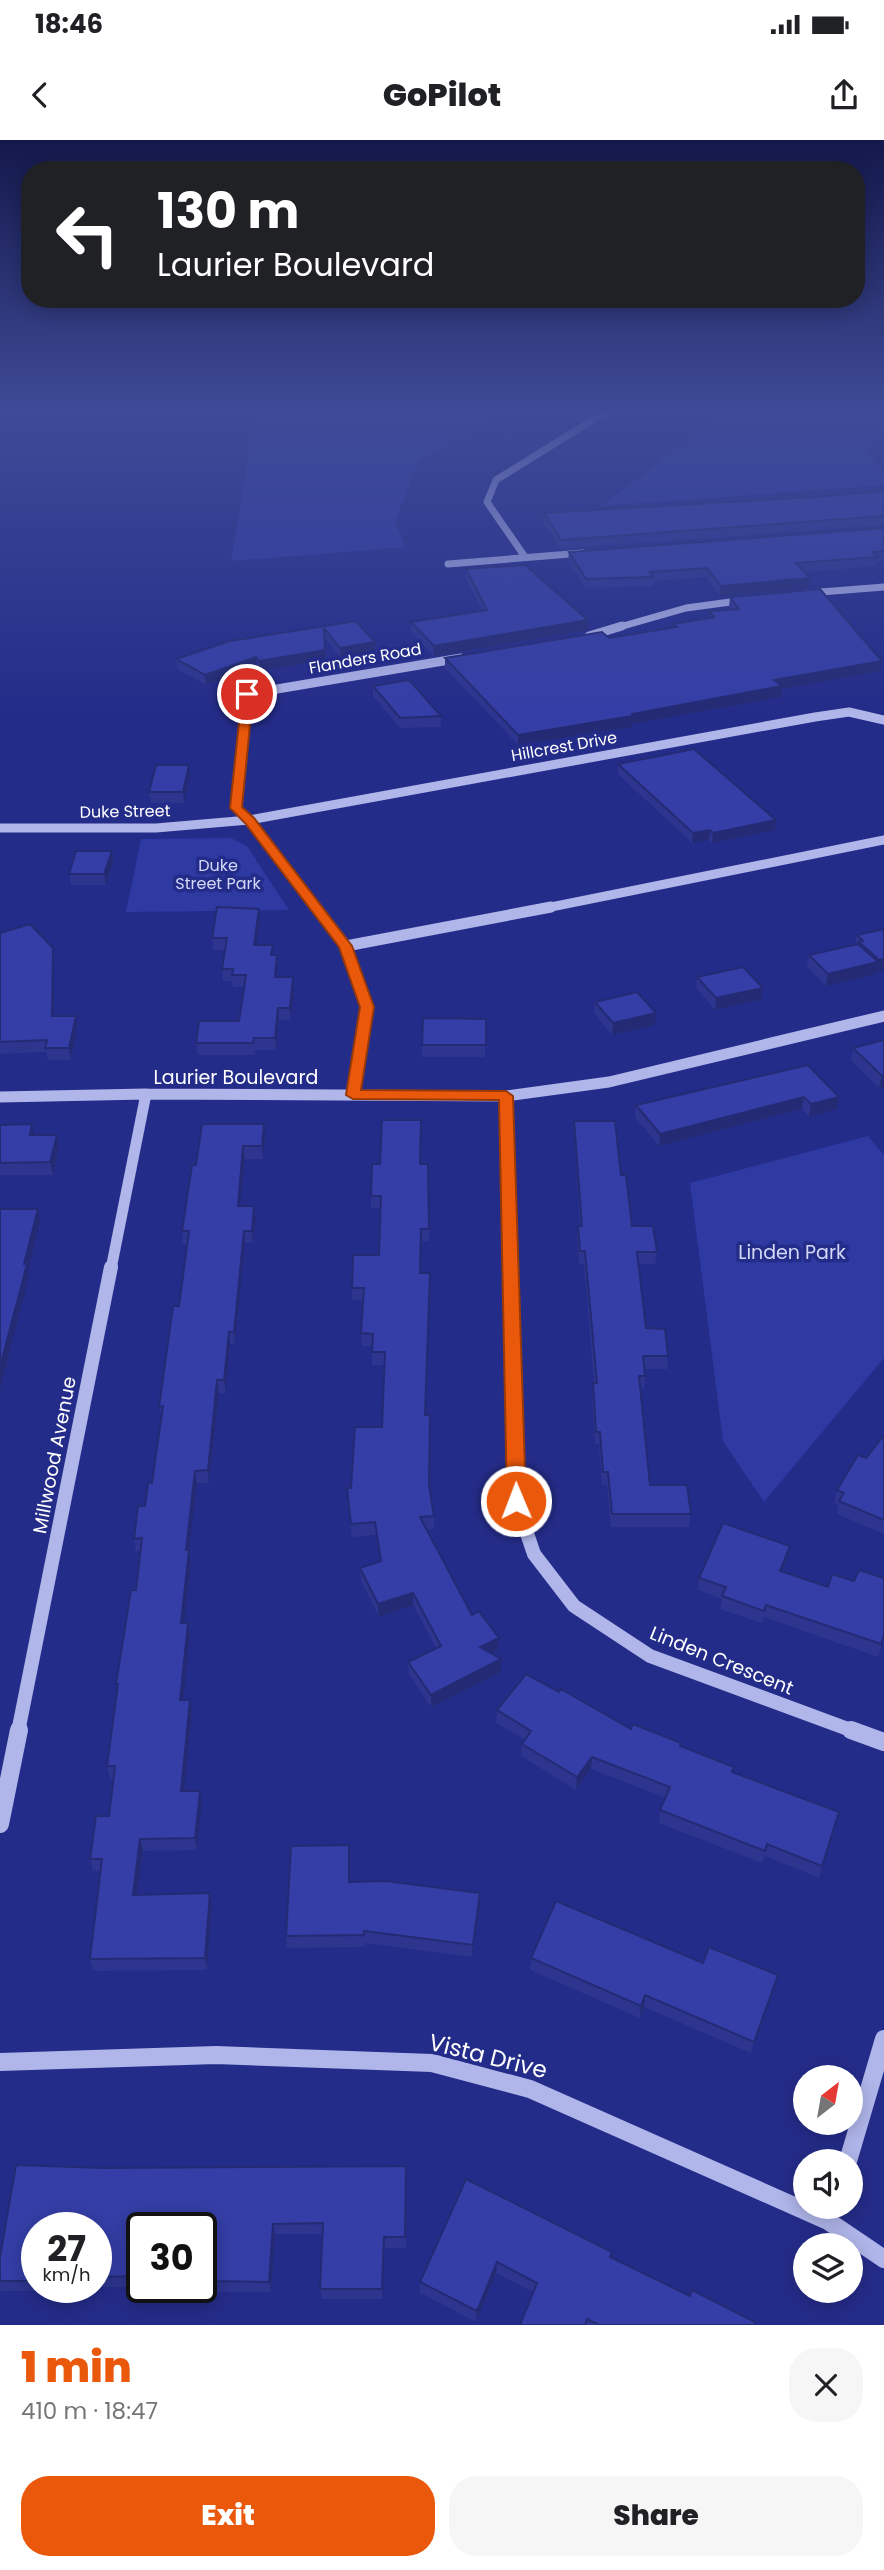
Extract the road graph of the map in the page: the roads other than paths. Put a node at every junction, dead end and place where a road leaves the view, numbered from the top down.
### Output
1 (493, 511) edge
2 (594, 552) edge
3 (525, 557) junction
4 (448, 564) dead end
5 (884, 587) edge
6 (802, 594) edge
7 (761, 598) edge
8 (579, 638) edge
9 (468, 657) edge
10 (884, 720) edge
11 (249, 821) junction
12 (0, 828) edge
13 (884, 840) edge
14 (346, 946) junction
15 (884, 1016) edge
16 (146, 1094) junction
17 (353, 1095) junction
18 (506, 1096) junction
19 (0, 1097) edge
20 (884, 1742) edge
21 (0, 1824) edge
22 (884, 2039) edge
23 (0, 2062) edge
24 (852, 2149) edge
25 (793, 2198) edge
26 (836, 2219) edge
27 (884, 2259) edge

1 - 3 street
2 - 3 street
3 - 4 street
5 - 6 street
7 - 8 street
9 - 11 street, Flanders Road
10 - 11 street, Hillcrest Drive
11 - 12 street, Duke Street
11 - 14 street, Flanders Road
13 - 14 street
14 - 17 street, Flanders Road
15 - 18 street, Laurier Boulevard
16 - 17 street, Laurier Boulevard
16 - 19 street, Laurier Boulevard
16 - 21 street, Millwood Avenue
17 - 18 street, Laurier Boulevard
18 - 20 street, Linden Crescent
22 - 24 street
23 - 25 street, Vista Drive
26 - 27 street, Vista Drive

